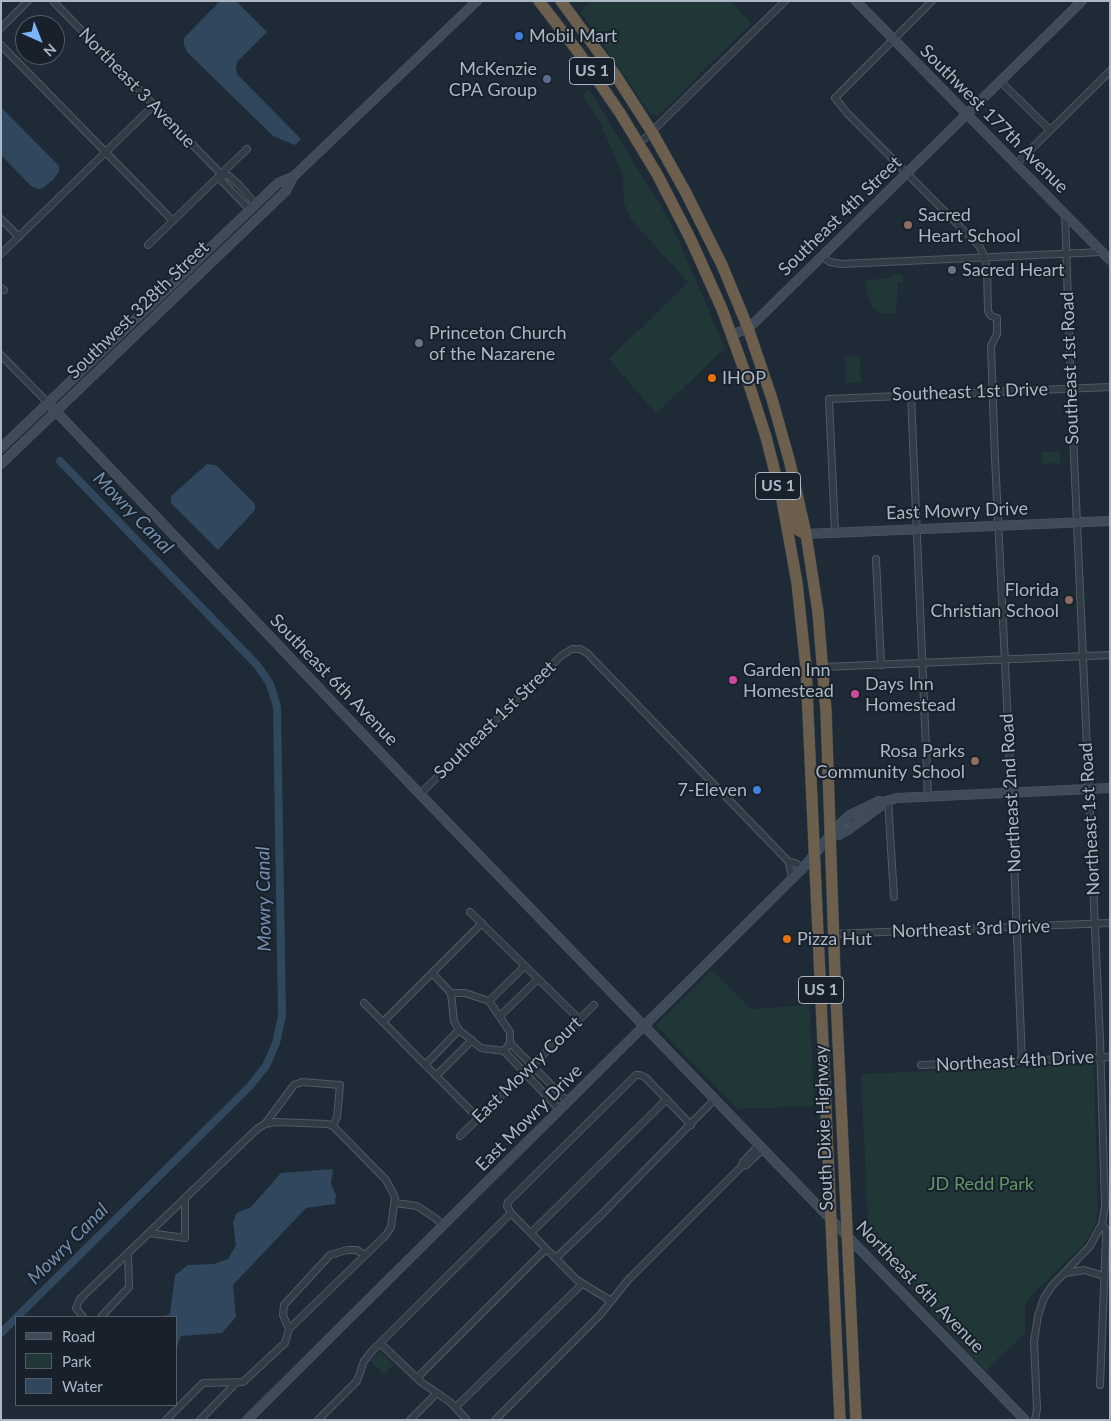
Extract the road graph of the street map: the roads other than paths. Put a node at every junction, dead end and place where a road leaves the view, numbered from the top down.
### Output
1 (28, 1) edge
2 (53, 1) edge
3 (477, 1) edge
4 (539, 1) edge
5 (561, 1) edge
6 (785, 1) edge
7 (856, 1) edge
8 (932, 1) edge
9 (1082, 1) edge
10 (1, 28) edge
11 (893, 40) junction
12 (1, 45) edge
13 (1110, 71) edge
14 (1000, 81) junction
15 (154, 105) junction
16 (966, 114) junction
17 (1050, 130) junction
18 (652, 132) junction
19 (640, 144) junction
20 (246, 149) dead end
21 (106, 152) junction
22 (1016, 164) junction
23 (221, 174) junction
24 (906, 174) junction
25 (293, 177) junction
26 (235, 182) junction
27 (229, 188) junction
28 (254, 207) junction
29 (1064, 214) junction
30 (1, 219) edge
31 (173, 221) junction
32 (19, 237) junction
33 (148, 245) dead end
34 (1102, 252) junction
35 (1, 254) edge
36 (1066, 254) junction
37 (822, 256) junction
38 (985, 259) junction
39 (1110, 260) edge
40 (748, 328) junction
41 (732, 335) junction
42 (1, 356) edge
43 (1110, 387) edge
44 (1071, 388) junction
45 (993, 392) junction
46 (911, 395) junction
47 (48, 403) junction
48 (56, 411) junction
49 (1, 448) edge
50 (772, 460) junction
51 (1, 464) edge
52 (1110, 521) edge
53 (1077, 522) junction
54 (998, 525) junction
55 (917, 528) junction
56 (835, 532) junction
57 (806, 534) junction
58 (790, 543) junction
59 (876, 559) dead end
60 (818, 620) junction
61 (1110, 655) edge
62 (1082, 656) junction
63 (1005, 659) junction
64 (922, 663) junction
65 (881, 665) junction
66 (823, 667) junction
67 (1110, 788) edge
68 (1089, 789) junction
69 (1011, 792) junction
70 (420, 794) junction
71 (928, 796) junction
72 (885, 801) junction
73 (830, 836) junction
74 (815, 853) junction
75 (788, 862) junction
76 (803, 868) junction
77 (792, 879) junction
78 (894, 897) dead end
79 (470, 912) dead end
80 (482, 923) junction
81 (1110, 923) edge
82 (1095, 924) junction
83 (1017, 927) junction
84 (833, 934) junction
85 (525, 966) junction
86 (432, 973) junction
87 (538, 978) junction
88 (451, 993) junction
89 (489, 1001) junction
90 (364, 1003) dead end
91 (594, 1005) dead end
92 (500, 1016) junction
93 (579, 1019) junction
94 (383, 1022) junction
95 (645, 1026) junction
96 (459, 1030) junction
97 (472, 1040) junction
98 (510, 1043) junction
99 (504, 1051) junction
100 (1100, 1057) junction
101 (1110, 1057) edge
102 (1022, 1061) junction
103 (425, 1064) junction
104 (921, 1065) dead end
105 (531, 1066) junction
106 (524, 1072) junction
107 (436, 1076) junction
108 (667, 1099) junction
109 (715, 1099) junction
110 (568, 1102) junction
111 (560, 1110) junction
112 (478, 1118) junction
113 (265, 1124) junction
114 (691, 1125) junction
115 (333, 1126) junction
116 (460, 1136) dead end
117 (761, 1147) junction
118 (1108, 1191) edge
119 (185, 1199) junction
120 (395, 1203) junction
121 (511, 1213) junction
122 (831, 1217) junction
123 (1102, 1224) junction
124 (443, 1225) junction
125 (149, 1233) junction
126 (531, 1234) junction
127 (846, 1236) junction
128 (546, 1248) junction
129 (128, 1254) junction
130 (364, 1255) junction
131 (556, 1258) junction
132 (1064, 1273) junction
133 (1104, 1276) junction
134 (582, 1284) junction
135 (611, 1301) junction
136 (82, 1316) edge
137 (102, 1316) edge
138 (289, 1329) junction
139 (380, 1343) junction
140 (417, 1378) junction
141 (236, 1383) junction
142 (1100, 1385) dead end
143 (437, 1393) junction
144 (456, 1407) junction
145 (166, 1420) edge
146 (200, 1420) edge
147 (247, 1420) edge
148 (318, 1420) edge
149 (410, 1420) edge
150 (467, 1420) edge
151 (495, 1420) edge
152 (840, 1420) edge
153 (856, 1420) edge
154 (1025, 1420) edge
155 (1035, 1420) edge

1 - 10 street
2 - 15 street, Northeast 3 Avenue
3 - 25 street, Southwest 328th Street
4 - 19 highway, US 1
5 - 18 highway, US 1
6 - 18 street
7 - 11 street, Southwest 177th Avenue
8 - 11 street
9 - 14 street, Southeast 4th Street
11 - 16 street, Southwest 177th Avenue
11 - 24 street
12 - 21 street
13 - 17 street
14 - 16 street, Southeast 4th Street
14 - 17 street
15 - 21 street
15 - 23 street, Northeast 3 Avenue
16 - 22 street, Southwest 177th Avenue
16 - 24 street, Southeast 4th Street
17 - 22 street
18 - 19 street
18 - 40 highway, US 1
19 - 41 highway, US 1
20 - 23 street
21 - 31 street
21 - 32 street
22 - 29 street, Southwest 177th Avenue
23 - 26 street, Northeast 3 Avenue
23 - 27 street, Northeast 3 Avenue
23 - 31 street
24 - 37 street, Southeast 4th Street
24 - 38 street
25 - 28 street, Southwest 328th Street
25 - 48 street, Southwest 328th Street
26 - 27 street
26 - 28 street, Northeast 3 Avenue
27 - 28 street, Northeast 3 Avenue
28 - 47 street, Southwest 328th Street
29 - 34 street, Southwest 177th Avenue
29 - 36 street, Southeast 1st Road
30 - 32 street
31 - 33 street
32 - 35 street
34 - 36 street
34 - 39 street, Southwest 177th Avenue
36 - 38 street
36 - 44 street, Southeast 1st Road
37 - 38 street
37 - 40 street, Southeast 4th Street
38 - 45 street, Northeast 2nd Road
40 - 41 street, Southeast 4th Street
40 - 57 highway, US 1
41 - 50 highway, US 1
42 - 47 street, Southeast 6th Avenue
43 - 44 street, Southeast 1st Drive
44 - 45 street, Southeast 1st Drive
44 - 53 street, Southeast 1st Road
45 - 46 street, Southeast 1st Drive
45 - 54 street, Northeast 2nd Road
46 - 55 street
46 - 56 street, Southeast 1st Drive
47 - 48 street, Southeast 6th Avenue
47 - 49 street, Southwest 328th Street
48 - 51 street, Southwest 328th Street
48 - 70 street, Southeast 6th Avenue
50 - 57 highway
50 - 58 highway, US 1
52 - 53 street, East Mowry Drive
53 - 54 street, East Mowry Drive
53 - 62 street, Northeast 1st Road
54 - 55 street, East Mowry Drive
54 - 63 street, Northeast 2nd Road
55 - 56 street, East Mowry Drive
55 - 64 street
56 - 57 street, East Mowry Drive
57 - 60 highway, US 1
58 - 60 highway
58 - 74 highway, US 1
59 - 65 street
60 - 66 highway, US 1
61 - 62 street
62 - 63 street
62 - 68 street, Northeast 1st Road
63 - 64 street
63 - 69 street, Northeast 2nd Road
64 - 65 street
64 - 71 street
65 - 66 street
66 - 73 highway, US 1
67 - 68 street
68 - 69 street
68 - 82 street, Northeast 1st Road
69 - 71 street
69 - 83 street, Northeast 2nd Road
70 - 75 street, Southeast 1st Street
70 - 95 street, Southeast 6th Avenue
71 - 72 street
72 - 73 street
72 - 78 street
73 - 74 street, East Mowry Drive
73 - 84 highway, South Dixie Highway / US 1
74 - 76 street, East Mowry Drive
74 - 122 highway, South Dixie Highway / US 1
75 - 76 street
75 - 77 street
76 - 77 street, East Mowry Drive
77 - 95 street, East Mowry Drive
79 - 80 street
80 - 85 street
80 - 86 street
81 - 82 street, Northeast 3rd Drive
82 - 83 street, Northeast 3rd Drive
82 - 100 street, Northeast 1st Road
83 - 84 street, Northeast 3rd Drive
83 - 102 street, Northeast 2nd Road
84 - 127 highway, South Dixie Highway / US 1
85 - 87 street
85 - 89 street
86 - 88 street
86 - 94 street
87 - 92 street
87 - 93 street
88 - 89 street
88 - 96 street
89 - 92 street
90 - 94 street
91 - 93 street, East Mowry Court
92 - 98 street
93 - 105 street, East Mowry Court
94 - 103 street
95 - 109 street, Northeast 6th Avenue
95 - 110 street, East Mowry Drive
96 - 97 street
96 - 103 street
97 - 99 street
97 - 107 street
98 - 99 street
98 - 105 street
99 - 106 street
100 - 101 street, Northeast 4th Drive
100 - 102 street, Northeast 4th Drive
100 - 118 street, Northeast 1st Road
102 - 104 street, Northeast 4th Drive
103 - 107 street
105 - 106 street, East Mowry Court
105 - 110 street
106 - 111 street
106 - 112 street, East Mowry Court
107 - 112 street
108 - 114 street
108 - 121 street
108 - 126 street
109 - 114 street
109 - 117 street, Northeast 6th Avenue
110 - 111 street, East Mowry Drive
111 - 124 street, East Mowry Drive
112 - 116 street, East Mowry Court
113 - 115 street
113 - 115 street
113 - 119 street
114 - 131 street
115 - 120 street
117 - 122 street, Northeast 6th Avenue
117 - 135 street
118 - 123 street, Northeast 1st Road
119 - 125 street
119 - 125 street
120 - 124 street
120 - 130 street
121 - 126 street
121 - 139 street
122 - 127 street, Northeast 6th Avenue
122 - 152 highway, South Dixie Highway / US 1
123 - 132 street
123 - 133 street, Northeast 1st Road
124 - 147 street, East Mowry Drive
125 - 129 street
126 - 128 street
127 - 153 highway, South Dixie Highway / US 1
127 - 154 street, Northeast 6th Avenue
128 - 131 street
128 - 140 street
129 - 136 street
129 - 137 street
130 - 138 street
130 - 138 street
131 - 134 street
132 - 133 street
132 - 155 street
133 - 142 street, Northeast 1st Road
134 - 135 street
134 - 144 street
135 - 151 street
138 - 141 street
139 - 140 street
139 - 148 street
140 - 143 street
141 - 145 street
141 - 146 street
143 - 144 street
143 - 149 street
144 - 150 street

